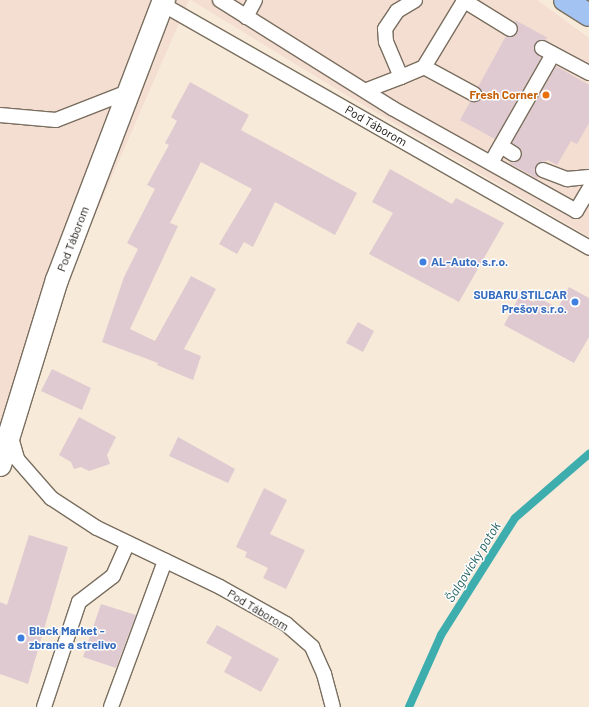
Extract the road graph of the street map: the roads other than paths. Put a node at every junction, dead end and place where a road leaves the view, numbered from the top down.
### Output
1 (220, 0) edge
2 (256, 0) edge
3 (415, 0) edge
4 (565, 0) edge
5 (464, 1) edge
6 (163, 2) edge
7 (589, 15) edge
8 (246, 17) junction
9 (510, 29) dead end
10 (424, 67) junction
11 (589, 73) edge
12 (401, 77) junction
13 (366, 90) junction
14 (130, 91) junction
15 (474, 94) dead end
16 (0, 115) edge
17 (501, 146) junction
18 (514, 154) dead end
19 (492, 161) junction
20 (543, 170) dead end
21 (589, 177) edge
22 (589, 189) edge
23 (589, 248) edge
24 (10, 432) junction
25 (0, 465) edge
26 (128, 543) junction
27 (165, 561) junction
28 (44, 707) edge
29 (112, 707) edge
30 (333, 707) edge

1 - 8 lane
2 - 8 lane
3 - 12 lane
4 - 7 main road
5 - 9 lane
5 - 10 lane
6 - 14 street, Pod Táborom
6 - 23 lane, Pod Táborom
8 - 13 lane
10 - 12 lane
10 - 15 lane
11 - 17 lane
12 - 13 lane
13 - 19 lane
14 - 16 lane
14 - 24 street, Pod Táborom
17 - 18 lane
17 - 19 lane
19 - 22 lane
20 - 21 lane
24 - 25 street, Pod Táborom
24 - 26 lane, Pod Táborom
26 - 27 lane, Pod Táborom
26 - 28 lane
27 - 29 lane
27 - 30 lane, Pod Táborom

